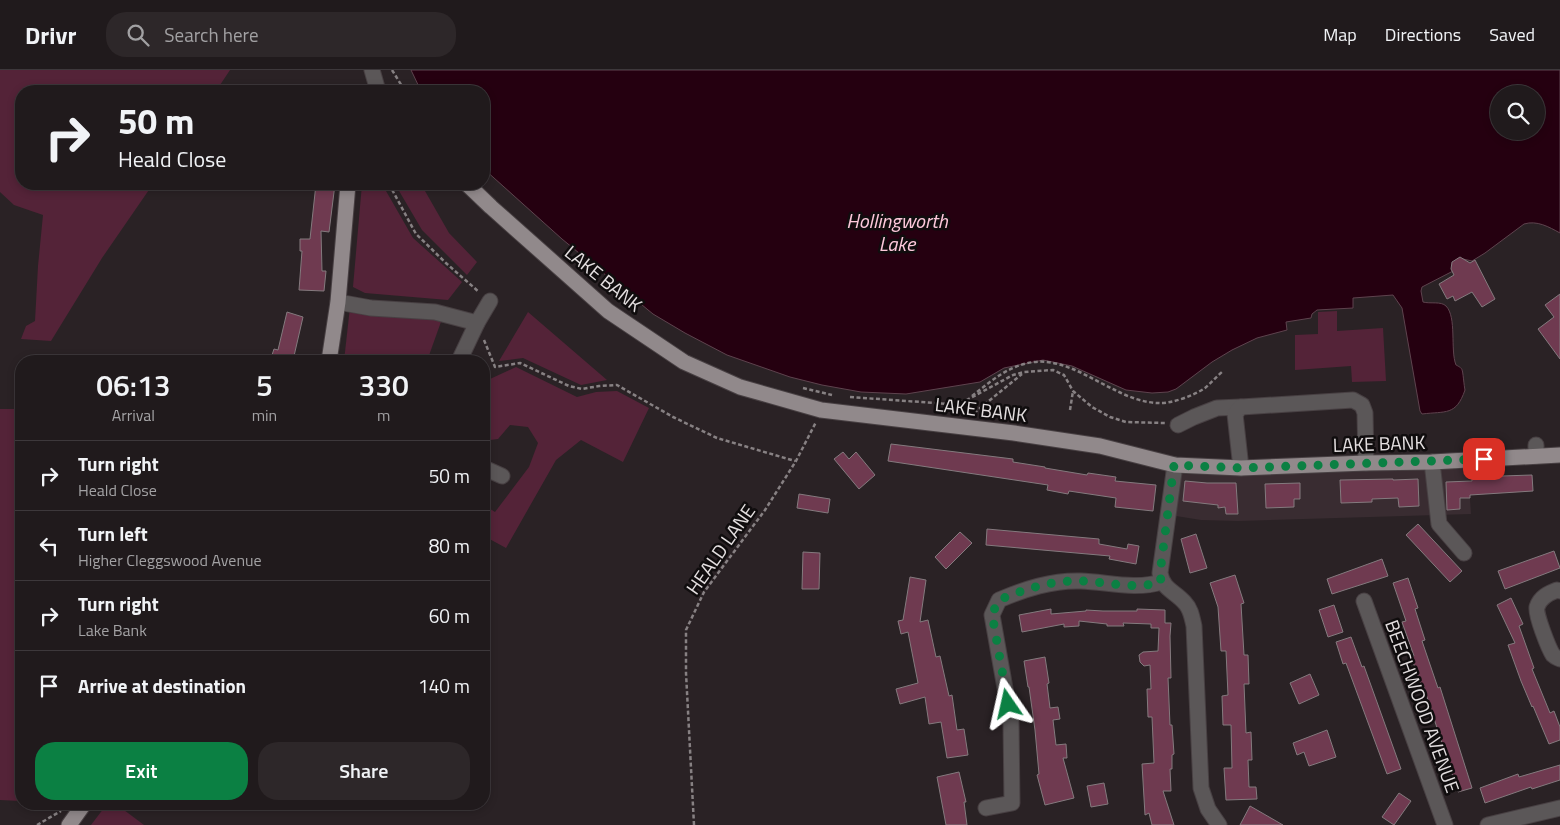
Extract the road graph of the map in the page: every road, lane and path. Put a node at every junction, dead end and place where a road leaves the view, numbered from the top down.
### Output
1 (372, 70) edge
2 (392, 70) edge
3 (376, 85) edge
4 (401, 85) edge
5 (347, 190) edge
6 (392, 190) edge
7 (473, 190) edge
8 (490, 301) joint
9 (338, 302) junction
10 (477, 323) junction
11 (330, 355) edge
12 (462, 355) edge
13 (1055, 363) junction
14 (1067, 367) junction
15 (1053, 370) junction
16 (1024, 372) junction
17 (1222, 372) dead end
18 (1064, 375) junction
19 (798, 387) dead end
20 (1073, 391) junction
21 (836, 396) dead end
22 (846, 397) dead end
23 (965, 401) junction
24 (1241, 407) junction
25 (1070, 410) dead end
26 (971, 414) dead end
27 (817, 421) dead end
28 (1178, 425) joint
29 (1560, 455) edge
30 (796, 461) junction
31 (1432, 462) junction
32 (1366, 463) junction
33 (1174, 465) junction
34 (1241, 468) junction
35 (490, 471) edge
36 (502, 476) dead end
37 (1464, 553) dead end
38 (1161, 582) junction
39 (1560, 591) edge
40 (1364, 601) dead end
41 (1560, 659) edge
42 (986, 808) dead end
43 (1560, 808) edge
44 (63, 810) edge
45 (80, 810) edge
46 (37, 825) edge
47 (69, 825) edge
48 (694, 825) edge
49 (1219, 825) edge
50 (1445, 825) edge
51 (1488, 825) edge

1 - 3 street
2 - 4 path
5 - 9 main road
6 - 8 path
7 - 33 main road, LAKE BANK
8 - 10 street
9 - 10 street
9 - 11 main road
10 - 12 street
10 - 30 path
13 - 14 path
13 - 15 path
13 - 23 path
14 - 17 path
14 - 18 path
15 - 16 path
15 - 18 path
16 - 23 path
16 - 26 path
18 - 20 path
19 - 21 path
20 - 25 path
20 - 28 path
22 - 23 path
24 - 28 street
24 - 32 street
24 - 34 street
27 - 30 path, HEALD LANE
29 - 31 main road, LAKE BANK
30 - 48 path, HEALD LANE
31 - 32 main road, LAKE BANK
31 - 37 street
32 - 34 main road, LAKE BANK
33 - 34 main road, LAKE BANK
33 - 38 street
35 - 36 street
38 - 42 street
38 - 49 street
39 - 41 street
40 - 50 street, BEECHWOOD AVENUE
43 - 51 street
44 - 46 path
45 - 47 main road

